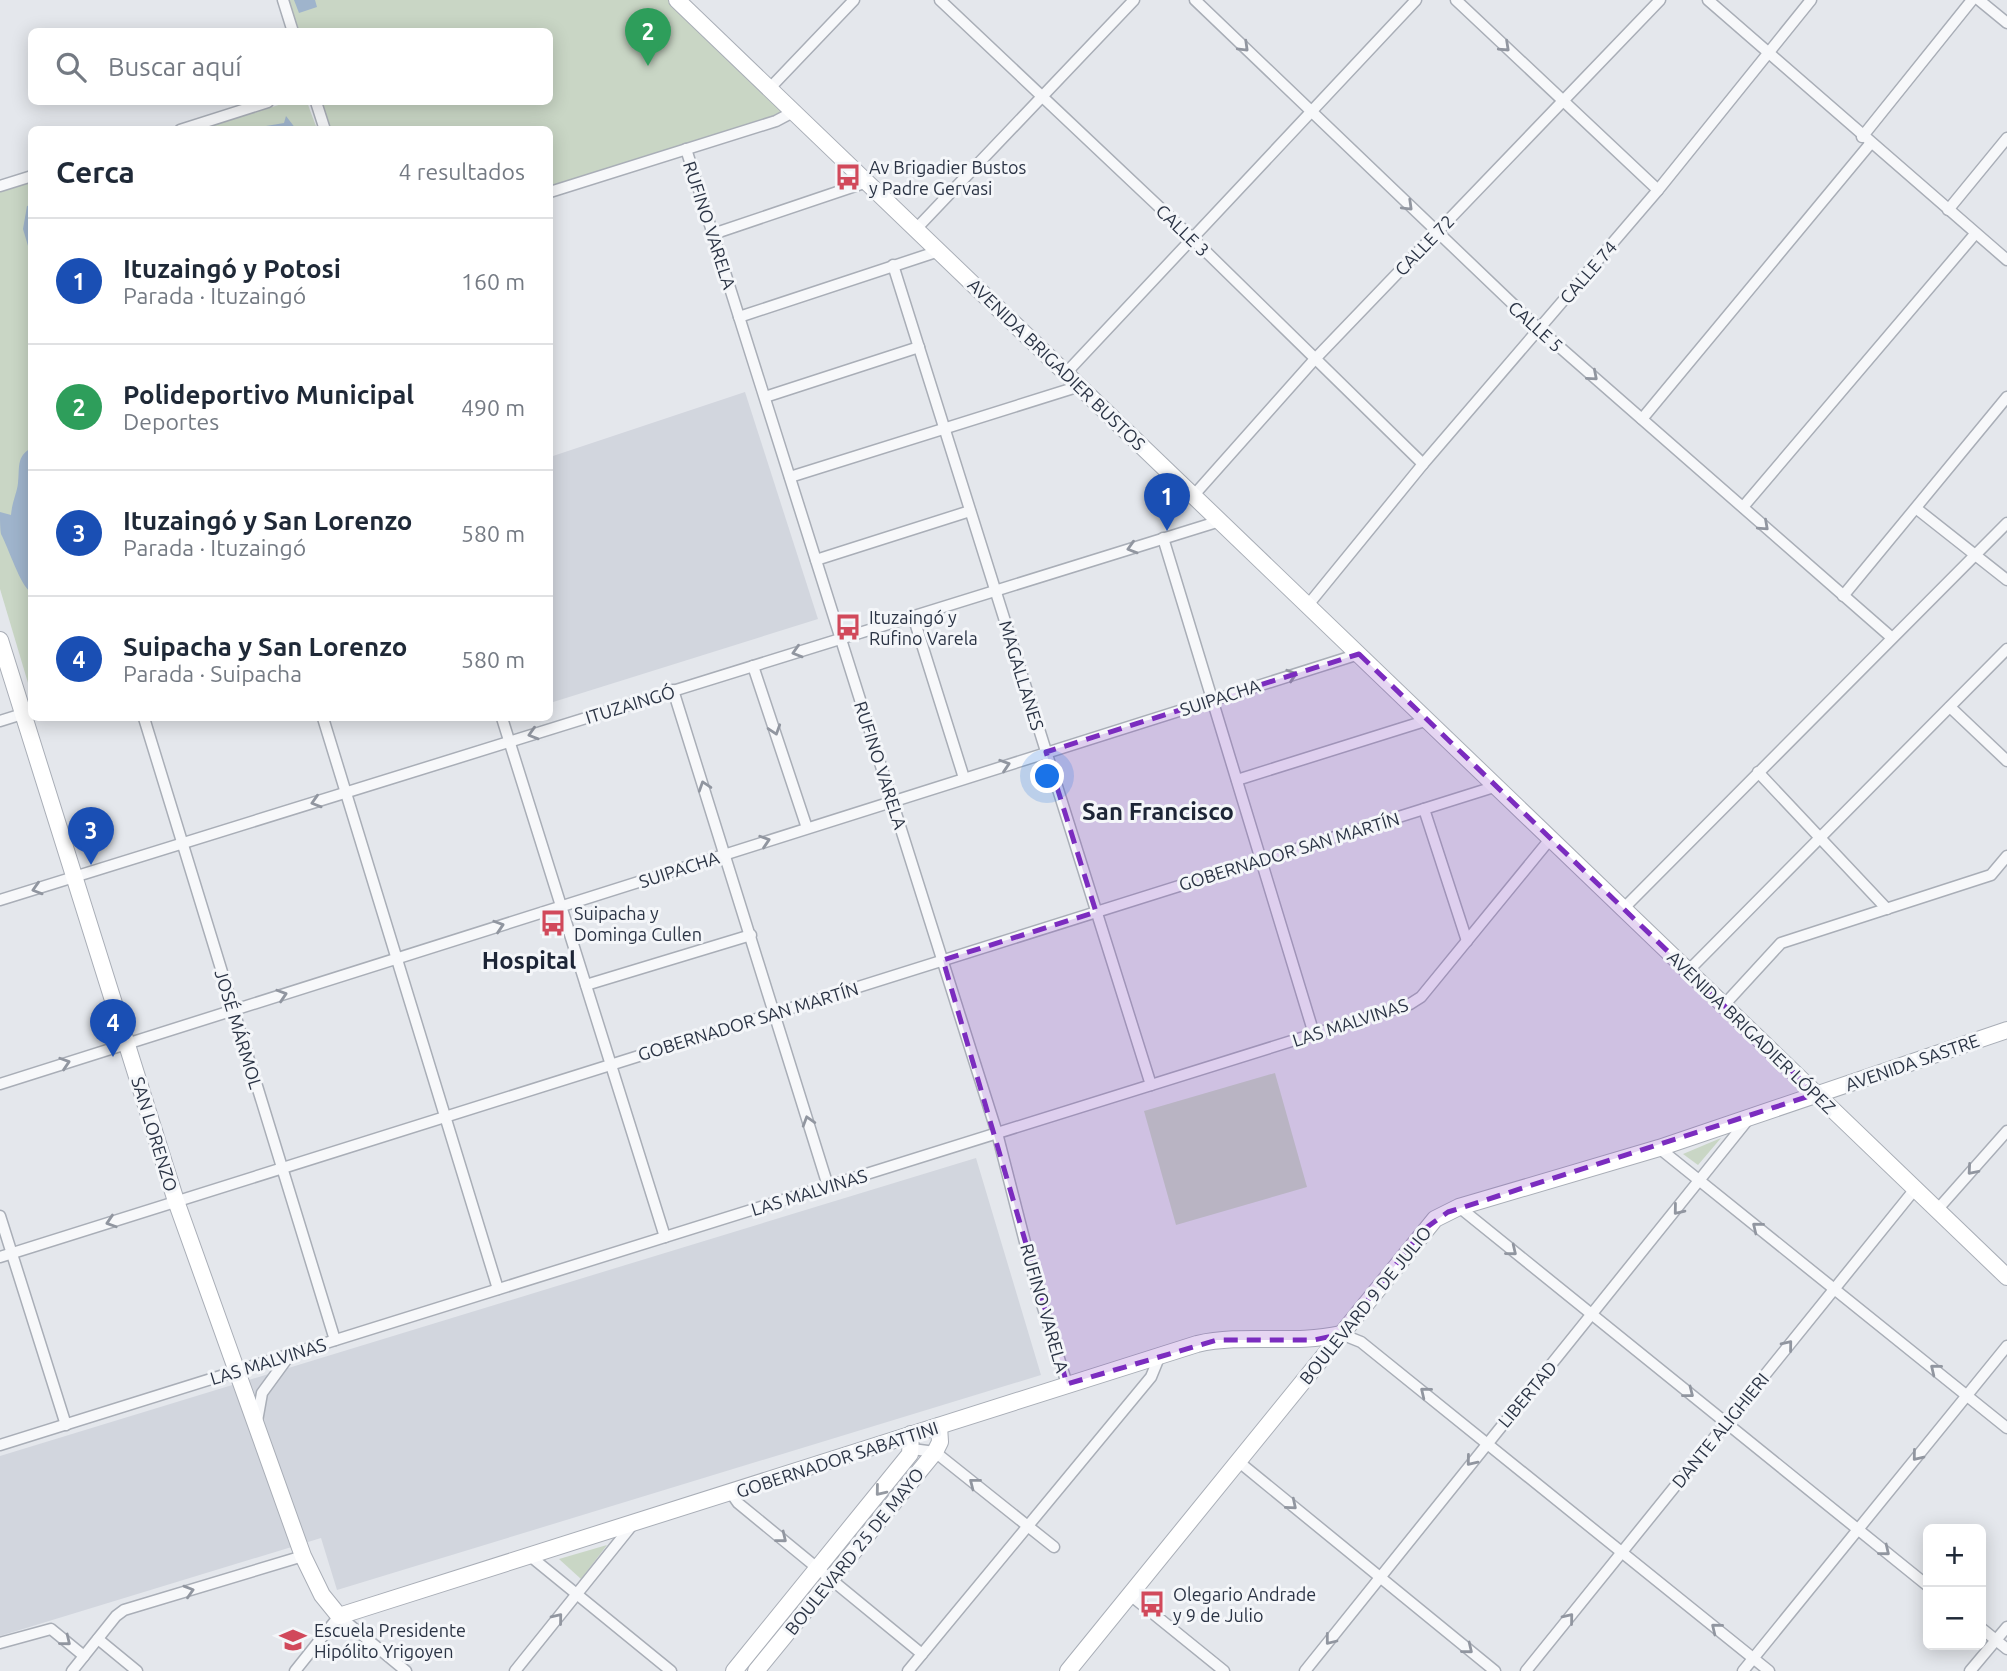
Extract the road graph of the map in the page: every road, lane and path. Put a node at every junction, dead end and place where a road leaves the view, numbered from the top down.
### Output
1 (283, 0) edge
2 (677, 0) edge
3 (854, 0) edge
4 (940, 0) edge
5 (1135, 0) edge
6 (1195, 0) edge
7 (1416, 0) edge
8 (1456, 0) edge
9 (1660, 0) edge
10 (1707, 0) edge
11 (1811, 0) edge
12 (1972, 0) edge
13 (1979, 0) edge
14 (2007, 23) edge
15 (292, 28) edge
16 (1766, 54) junction
17 (769, 88) junction
18 (1042, 98) junction
19 (1561, 100) junction
20 (259, 105) edge
21 (317, 105) edge
22 (1311, 111) junction
23 (793, 112) junction
24 (193, 126) edge
25 (324, 126) edge
26 (2007, 138) edge
27 (1866, 140) junction
28 (686, 149) junction
29 (28, 177) edge
30 (867, 182) junction
31 (0, 186) edge
32 (1658, 190) junction
33 (553, 191) edge
34 (1948, 210) junction
35 (916, 229) junction
36 (1436, 233) junction
37 (713, 234) junction
38 (1975, 234) junction
39 (1191, 237) junction
40 (939, 251) junction
41 (2007, 260) edge
42 (893, 265) junction
43 (739, 317) junction
44 (1539, 329) junction
45 (919, 347) junction
46 (1314, 360) junction
47 (1066, 373) junction
48 (1080, 387) junction
49 (765, 397) junction
50 (2007, 397) edge
51 (1642, 419) junction
52 (944, 429) junction
53 (1423, 464) junction
54 (790, 477) junction
55 (1194, 495) junction
56 (1743, 507) junction
57 (1917, 509) junction
58 (970, 511) junction
59 (1220, 521) junction
60 (2007, 523) edge
61 (1163, 538) junction
62 (1975, 554) junction
63 (816, 560) junction
64 (2007, 580) edge
65 (995, 590) junction
66 (1843, 596) junction
67 (1308, 605) junction
68 (913, 616) junction
69 (1891, 637) junction
70 (841, 638) junction
71 (0, 640) edge
72 (2007, 649) edge
73 (1359, 654) junction
74 (753, 666) junction
75 (673, 691) junction
76 (1212, 700) junction
77 (1950, 707) junction
78 (27, 713) edge
79 (1428, 720) junction
80 (0, 721) edge
81 (29, 721) edge
82 (145, 721) edge
83 (324, 721) edge
84 (503, 721) edge
85 (508, 742) junction
86 (1046, 752) junction
87 (2007, 761) edge
88 (1758, 772) junction
89 (964, 778) junction
90 (1237, 780) junction
91 (1497, 786) junction
92 (345, 793) junction
93 (892, 801) junction
94 (1424, 809) junction
95 (807, 828) junction
96 (1820, 837) junction
97 (1551, 838) junction
98 (181, 844) junction
99 (726, 854) junction
100 (2007, 856) edge
101 (1261, 860) junction
102 (73, 877) junction
103 (0, 900) edge
104 (560, 906) junction
105 (1624, 908) junction
106 (1887, 909) junction
107 (1097, 912) junction
108 (751, 935) junction
109 (1467, 941) junction
110 (396, 958) junction
111 (943, 960) junction
112 (1688, 971) junction
113 (586, 985) junction
114 (1724, 1005) junction
115 (233, 1010) junction
116 (775, 1013) junction
117 (2007, 1030) edge
118 (1314, 1034) junction
119 (127, 1044) junction
120 (611, 1064) junction
121 (0, 1084) edge
122 (1151, 1085) junction
123 (1816, 1094) junction
124 (443, 1117) junction
125 (1750, 1117) junction
126 (2007, 1131) edge
127 (997, 1133) junction
128 (1659, 1148) junction
129 (283, 1168) junction
130 (1700, 1181) junction
131 (828, 1186) junction
132 (1915, 1189) junction
133 (176, 1201) junction
134 (1459, 1207) junction
135 (1937, 1210) junction
136 (0, 1216) edge
137 (665, 1237) junction
138 (13, 1253) junction
139 (0, 1257) edge
140 (2007, 1278) edge
141 (498, 1289) junction
142 (1834, 1289) junction
143 (1592, 1316) junction
144 (1341, 1334) junction
145 (335, 1340) junction
146 (2007, 1346) edge
147 (292, 1353) junction
148 (1160, 1355) junction
149 (236, 1370) junction
150 (1067, 1384) junction
151 (1966, 1395) junction
152 (1727, 1422) junction
153 (66, 1425) junction
154 (939, 1426) junction
155 (257, 1427) junction
156 (2007, 1428) edge
157 (911, 1441) junction
158 (1487, 1442) junction
159 (0, 1445) edge
160 (935, 1452) junction
161 (1239, 1462) junction
162 (731, 1493) junction
163 (633, 1524) junction
164 (1027, 1525) junction
165 (1858, 1529) junction
166 (1054, 1547) dead end
167 (1622, 1552) junction
168 (303, 1556) junction
169 (530, 1556) junction
170 (817, 1568) junction
171 (1379, 1577) junction
172 (830, 1579) junction
173 (1923, 1582) edge
174 (1129, 1594) junction
175 (576, 1595) junction
176 (339, 1616) junction
177 (2007, 1627) edge
178 (1986, 1632) edge
179 (98, 1639) junction
180 (1996, 1640) junction
181 (0, 1643) edge
182 (2007, 1649) edge
183 (922, 1654) junction
184 (84, 1656) junction
185 (1753, 1658) junction
186 (72, 1671) edge
187 (137, 1671) edge
188 (295, 1671) edge
189 (406, 1671) edge
190 (515, 1671) edge
191 (671, 1671) edge
192 (734, 1671) edge
193 (756, 1671) edge
194 (908, 1671) edge
195 (1068, 1671) edge
196 (1224, 1671) edge
197 (1305, 1671) edge
198 (1494, 1671) edge
199 (1526, 1671) edge
200 (1743, 1671) edge
201 (1769, 1671) edge
202 (1970, 1671) edge

1 - 15 street
2 - 17 main road, AVENIDA BRIGADIER BUSTOS
3 - 17 street
4 - 18 street, CALLE 3
5 - 18 street
6 -> 22 street, CALLE 5
7 - 22 street
8 -> 19 street
9 - 19 street, CALLE 72
10 - 16 street
11 - 16 street, CALLE 74
12 - 27 street
13 - 14 street
16 - 27 street
16 - 32 street, CALLE 74
17 - 23 main road, AVENIDA BRIGADIER BUSTOS
18 - 35 street
18 - 39 street, CALLE 3
19 - 32 street
19 - 36 street, CALLE 72
20 - 24 street
21 - 25 street
22 -> 36 street, CALLE 5
22 - 39 street
23 - 28 street
23 - 30 main road, AVENIDA BRIGADIER BUSTOS
26 - 34 street
27 - 34 street
27 - 51 street
28 - 33 street
28 - 37 street, RUFINO VARELA
29 - 31 street
30 - 35 main road, AVENIDA BRIGADIER BUSTOS
30 - 37 street
32 - 44 street, CALLE 74
34 - 38 street
35 - 40 main road, AVENIDA BRIGADIER BUSTOS
36 - 44 street, CALLE 5
36 - 46 street, CALLE 72
37 - 43 street, RUFINO VARELA
38 - 41 street
38 - 56 street
39 - 46 street, CALLE 3
39 - 47 street
40 - 42 street
40 - 47 main road, AVENIDA BRIGADIER BUSTOS
42 - 43 street
42 - 45 street, MAGALLANES
43 - 49 street, RUFINO VARELA
44 -> 51 street, CALLE 5
44 - 53 street, CALLE 74
45 - 49 street
45 - 52 street, MAGALLANES
46 - 53 street, CALLE 3
46 - 55 street, CALLE 72
47 - 48 main road, AVENIDA BRIGADIER BUSTOS
48 - 52 street
48 - 55 main road, AVENIDA BRIGADIER BUSTOS
49 - 54 street, RUFINO VARELA
50 - 57 street
51 - 56 street, CALLE 5
52 - 54 street
52 - 58 street, MAGALLANES
53 - 67 street, CALLE 74
54 - 63 street, RUFINO VARELA
55 - 59 main road, AVENIDA BRIGADIER BUSTOS
56 -> 66 street, CALLE 5
57 - 62 street
57 - 66 street
58 - 63 street
58 - 65 street, MAGALLANES
59 - 61 street, ITUZAINGÓ
59 - 67 main road, AVENIDA BRIGADIER BUSTOS
60 - 62 street
61 -> 65 street, ITUZAINGÓ
61 - 76 street
62 - 64 street
62 - 69 street
63 - 70 street, RUFINO VARELA
65 - 68 street, ITUZAINGÓ
65 - 86 street, MAGALLANES
66 - 69 street, CALLE 5
67 - 73 main road, AVENIDA BRIGADIER BUSTOS
68 - 70 street, ITUZAINGÓ
68 - 89 street
69 - 88 street
70 -> 74 street, ITUZAINGÓ
70 - 93 street, RUFINO VARELA
71 - 78 main road, SAN LORENZO
72 - 77 street
76 -> 73 street, SUIPACHA
73 - 79 main road, AVENIDA BRIGADIER BUSTOS
74 - 75 street, ITUZAINGÓ
74 -> 95 street
75 -> 85 street, ITUZAINGÓ
99 -> 75 street
76 - 86 street, SUIPACHA
76 - 90 street
77 - 87 street
77 - 96 street
78 - 80 street
79 - 90 street
79 - 91 main road, AVENIDA BRIGADIER BUSTOS
81 - 102 main road, SAN LORENZO
82 - 98 street, JOSÉ MÁRMOL
83 - 92 street
84 - 85 street
85 - 92 street, ITUZAINGÓ
85 - 104 street
89 -> 86 street, SUIPACHA
86 - 107 street, MAGALLANES
88 - 96 street
88 - 105 street
89 - 93 street, SUIPACHA
90 - 101 street
91 - 94 street, GOBERNADOR SAN MARTÍN
91 - 97 main road, AVENIDA BRIGADIER LÓPEZ
92 -> 98 street, ITUZAINGÓ
92 - 110 street
93 - 95 street, SUIPACHA
93 - 111 street, RUFINO VARELA
94 - 101 street, GOBERNADOR SAN MARTÍN
94 - 109 street
99 -> 95 street, SUIPACHA
96 - 106 street
96 - 112 street
97 - 105 main road, AVENIDA BRIGADIER LÓPEZ
97 - 109 street, LAS MALVINAS
98 - 102 street, ITUZAINGÓ
98 - 115 street, JOSÉ MÁRMOL
99 - 104 street, SUIPACHA
99 - 108 street
100 - 106 street
101 - 107 street, GOBERNADOR SAN MARTÍN
101 - 118 street
102 -> 103 street, ITUZAINGÓ
102 - 119 main road, SAN LORENZO
110 -> 104 street, SUIPACHA
104 - 113 street
105 - 112 main road, AVENIDA BRIGADIER LÓPEZ
106 - 114 street
107 - 111 street, GOBERNADOR SAN MARTÍN
107 - 122 street, MAGALLANES
108 - 113 street
108 - 116 street
109 - 118 street, LAS MALVINAS
115 -> 110 street, SUIPACHA
110 - 124 street
111 - 116 street, GOBERNADOR SAN MARTÍN
111 - 127 street, RUFINO VARELA
112 - 114 main road, AVENIDA BRIGADIER LÓPEZ
113 - 120 street
114 - 123 main road, AVENIDA BRIGADIER LÓPEZ
115 - 119 street, SUIPACHA
115 - 129 street, JOSÉ MÁRMOL
116 - 120 street, GOBERNADOR SAN MARTÍN
131 -> 116 street
117 - 123 main road, AVENIDA SASTRE
118 - 122 street, LAS MALVINAS
121 -> 119 street, SUIPACHA
119 - 133 main road, SAN LORENZO
120 - 124 street, GOBERNADOR SAN MARTÍN
120 - 137 street
122 - 127 street, LAS MALVINAS
123 - 125 main road, BOULEVARD 9 DE JULIO
123 - 132 main road, AVENIDA BRIGADIER LÓPEZ
124 - 129 street, GOBERNADOR SAN MARTÍN
124 - 141 street
125 - 128 main road, BOULEVARD 9 DE JULIO
125 - 130 street, LIBERTAD
126 -> 135 street
127 - 131 street, LAS MALVINAS
127 - 150 street, RUFINO VARELA
128 - 130 street
128 - 134 main road, BOULEVARD 9 DE JULIO
129 - 133 street, GOBERNADOR SAN MARTÍN
129 - 145 street, JOSÉ MÁRMOL
142 -> 130 street
130 -> 143 street, LIBERTAD
131 - 137 street, LAS MALVINAS
132 - 135 main road, AVENIDA BRIGADIER LÓPEZ
132 - 142 street, DANTE ALIGHIERI
133 -> 138 street, GOBERNADOR SAN MARTÍN
133 - 149 main road, SAN LORENZO
134 -> 143 street
134 - 144 main road, BOULEVARD 9 DE JULIO
135 - 140 main road, AVENIDA BRIGADIER LÓPEZ
136 - 138 street
137 - 141 street, LAS MALVINAS
138 - 139 street, GOBERNADOR SAN MARTÍN
138 - 153 street
141 - 145 street, LAS MALVINAS
151 -> 142 street
152 -> 142 street, DANTE ALIGHIERI
143 -> 152 street
143 - 158 street, LIBERTAD
144 - 148 main road, GOBERNADOR SABATTINI
158 -> 144 street
144 - 161 main road, BOULEVARD 9 DE JULIO
145 - 147 street, LAS MALVINAS
146 - 151 street
147 - 149 street, LAS MALVINAS
147 - 155 street
148 - 150 main road, GOBERNADOR SABATTINI
148 - 164 street
149 - 153 street, LAS MALVINAS
149 - 155 main road, SAN LORENZO
150 - 154 main road, GOBERNADOR SABATTINI
151 - 156 street
151 -> 165 street
152 - 165 street
152 - 167 street, DANTE ALIGHIERI
153 - 159 street, LAS MALVINAS
154 - 157 main road, GOBERNADOR SABATTINI
154 - 160 main road, BOULEVARD 25 DE MAYO
155 - 168 main road, SAN LORENZO
157 - 160 street
157 - 162 main road, GOBERNADOR SABATTINI
157 -> 170 main road, BOULEVARD 25 DE MAYO
158 - 167 street
158 -> 171 street, LIBERTAD
164 -> 160 street
160 - 172 main road, BOULEVARD 25 DE MAYO
161 -> 171 street
161 - 174 main road, BOULEVARD 9 DE JULIO
162 - 163 main road, GOBERNADOR SABATTINI
162 -> 170 street
163 - 169 main road, GOBERNADOR SABATTINI
163 - 175 street
164 - 166 street
164 - 183 street
165 -> 173 street
165 - 185 street
185 -> 167 street
199 -> 167 street, DANTE ALIGHIERI
168 - 176 main road, SAN LORENZO
179 -> 168 street
169 - 175 street
169 - 176 main road, GOBERNADOR SABATTINI
170 - 172 street
170 - 192 main road, BOULEVARD 25 DE MAYO
171 -> 197 street, LIBERTAD
171 -> 198 street
172 - 183 street
172 - 193 main road, BOULEVARD 25 DE MAYO
174 - 195 main road, BOULEVARD 9 DE JULIO
174 - 196 street
190 -> 175 street
175 - 191 street
176 - 188 street
176 - 189 street
177 - 180 street
178 - 180 street
179 - 184 street
179 - 187 street
180 - 182 street
180 - 202 street
181 -> 184 street
183 - 194 street
184 - 186 street
185 - 200 street
185 - 201 street

